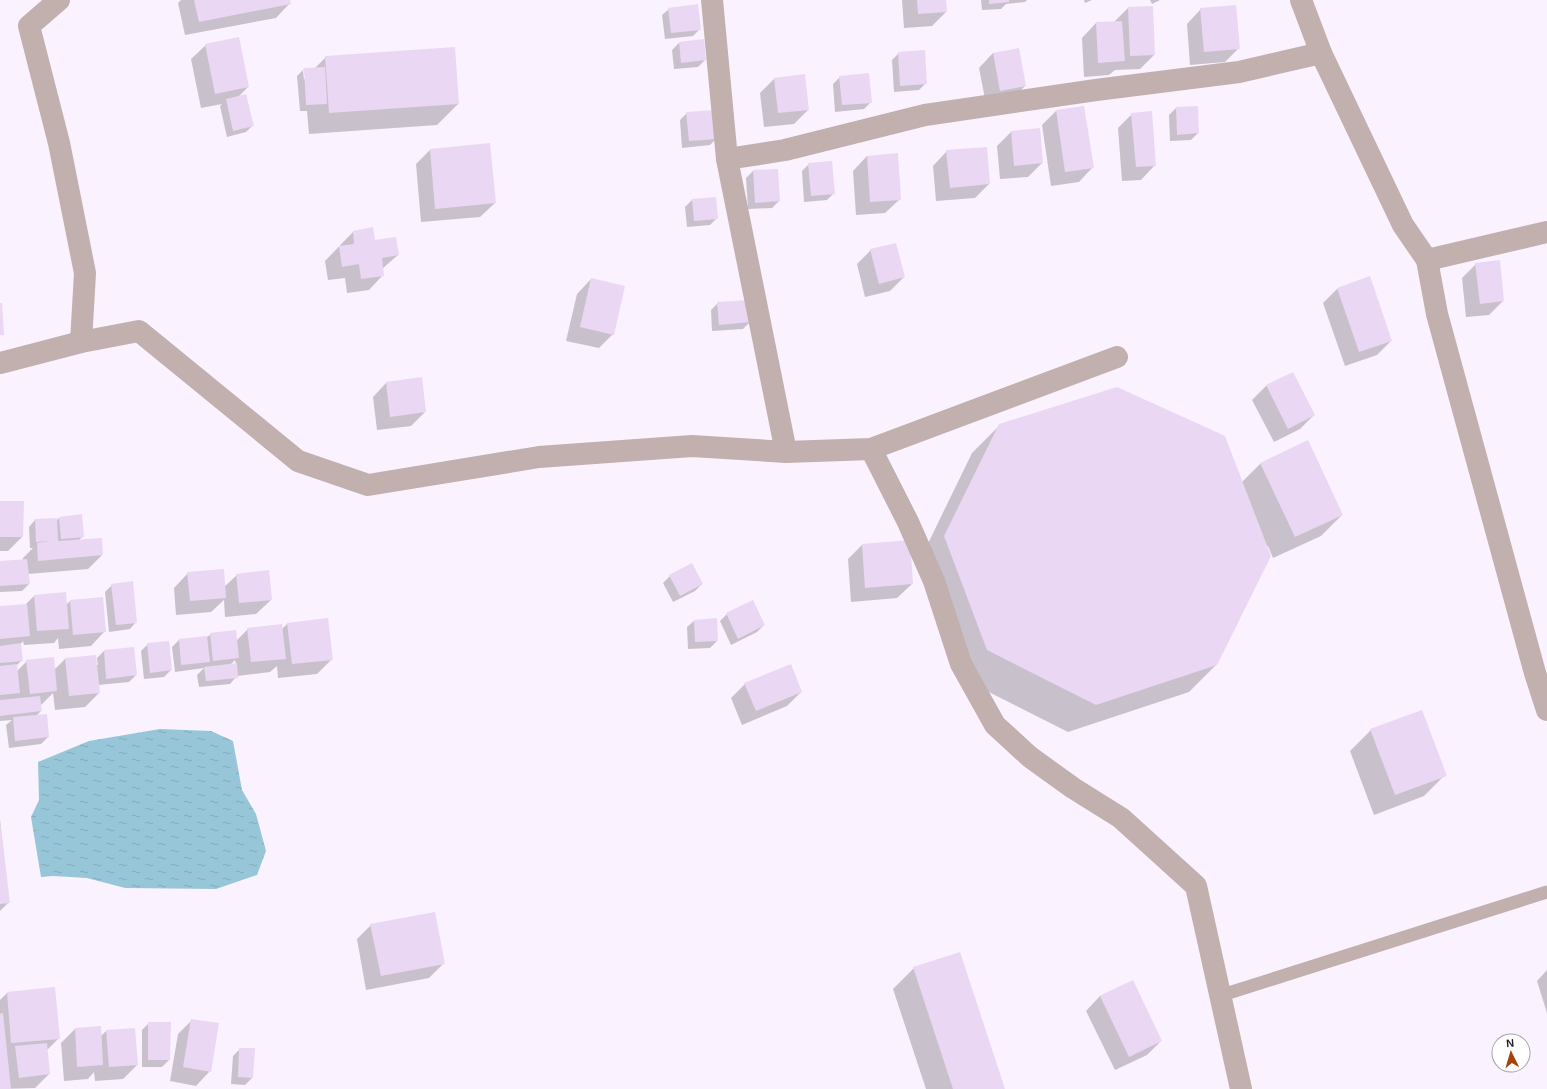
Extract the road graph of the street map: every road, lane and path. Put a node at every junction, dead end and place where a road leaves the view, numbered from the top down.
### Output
1 (59, 0) edge
2 (712, 0) edge
3 (1301, 0) edge
4 (1321, 52) junction
5 (727, 159) junction
6 (1547, 232) edge
7 (1427, 260) junction
8 (81, 342) junction
9 (1117, 357) dead end
10 (0, 363) edge
11 (871, 449) junction
12 (786, 452) junction
13 (1547, 710) edge
14 (1547, 892) edge
15 (1219, 996) junction
16 (1240, 1089) edge

1 - 8 street
2 - 5 street
3 - 4 street
4 - 5 street
4 - 7 street
5 - 12 street
6 - 7 street
7 - 13 street
8 - 10 street
8 - 12 street
9 - 11 street
11 - 12 street
11 - 15 street
14 - 15 lane
15 - 16 street

